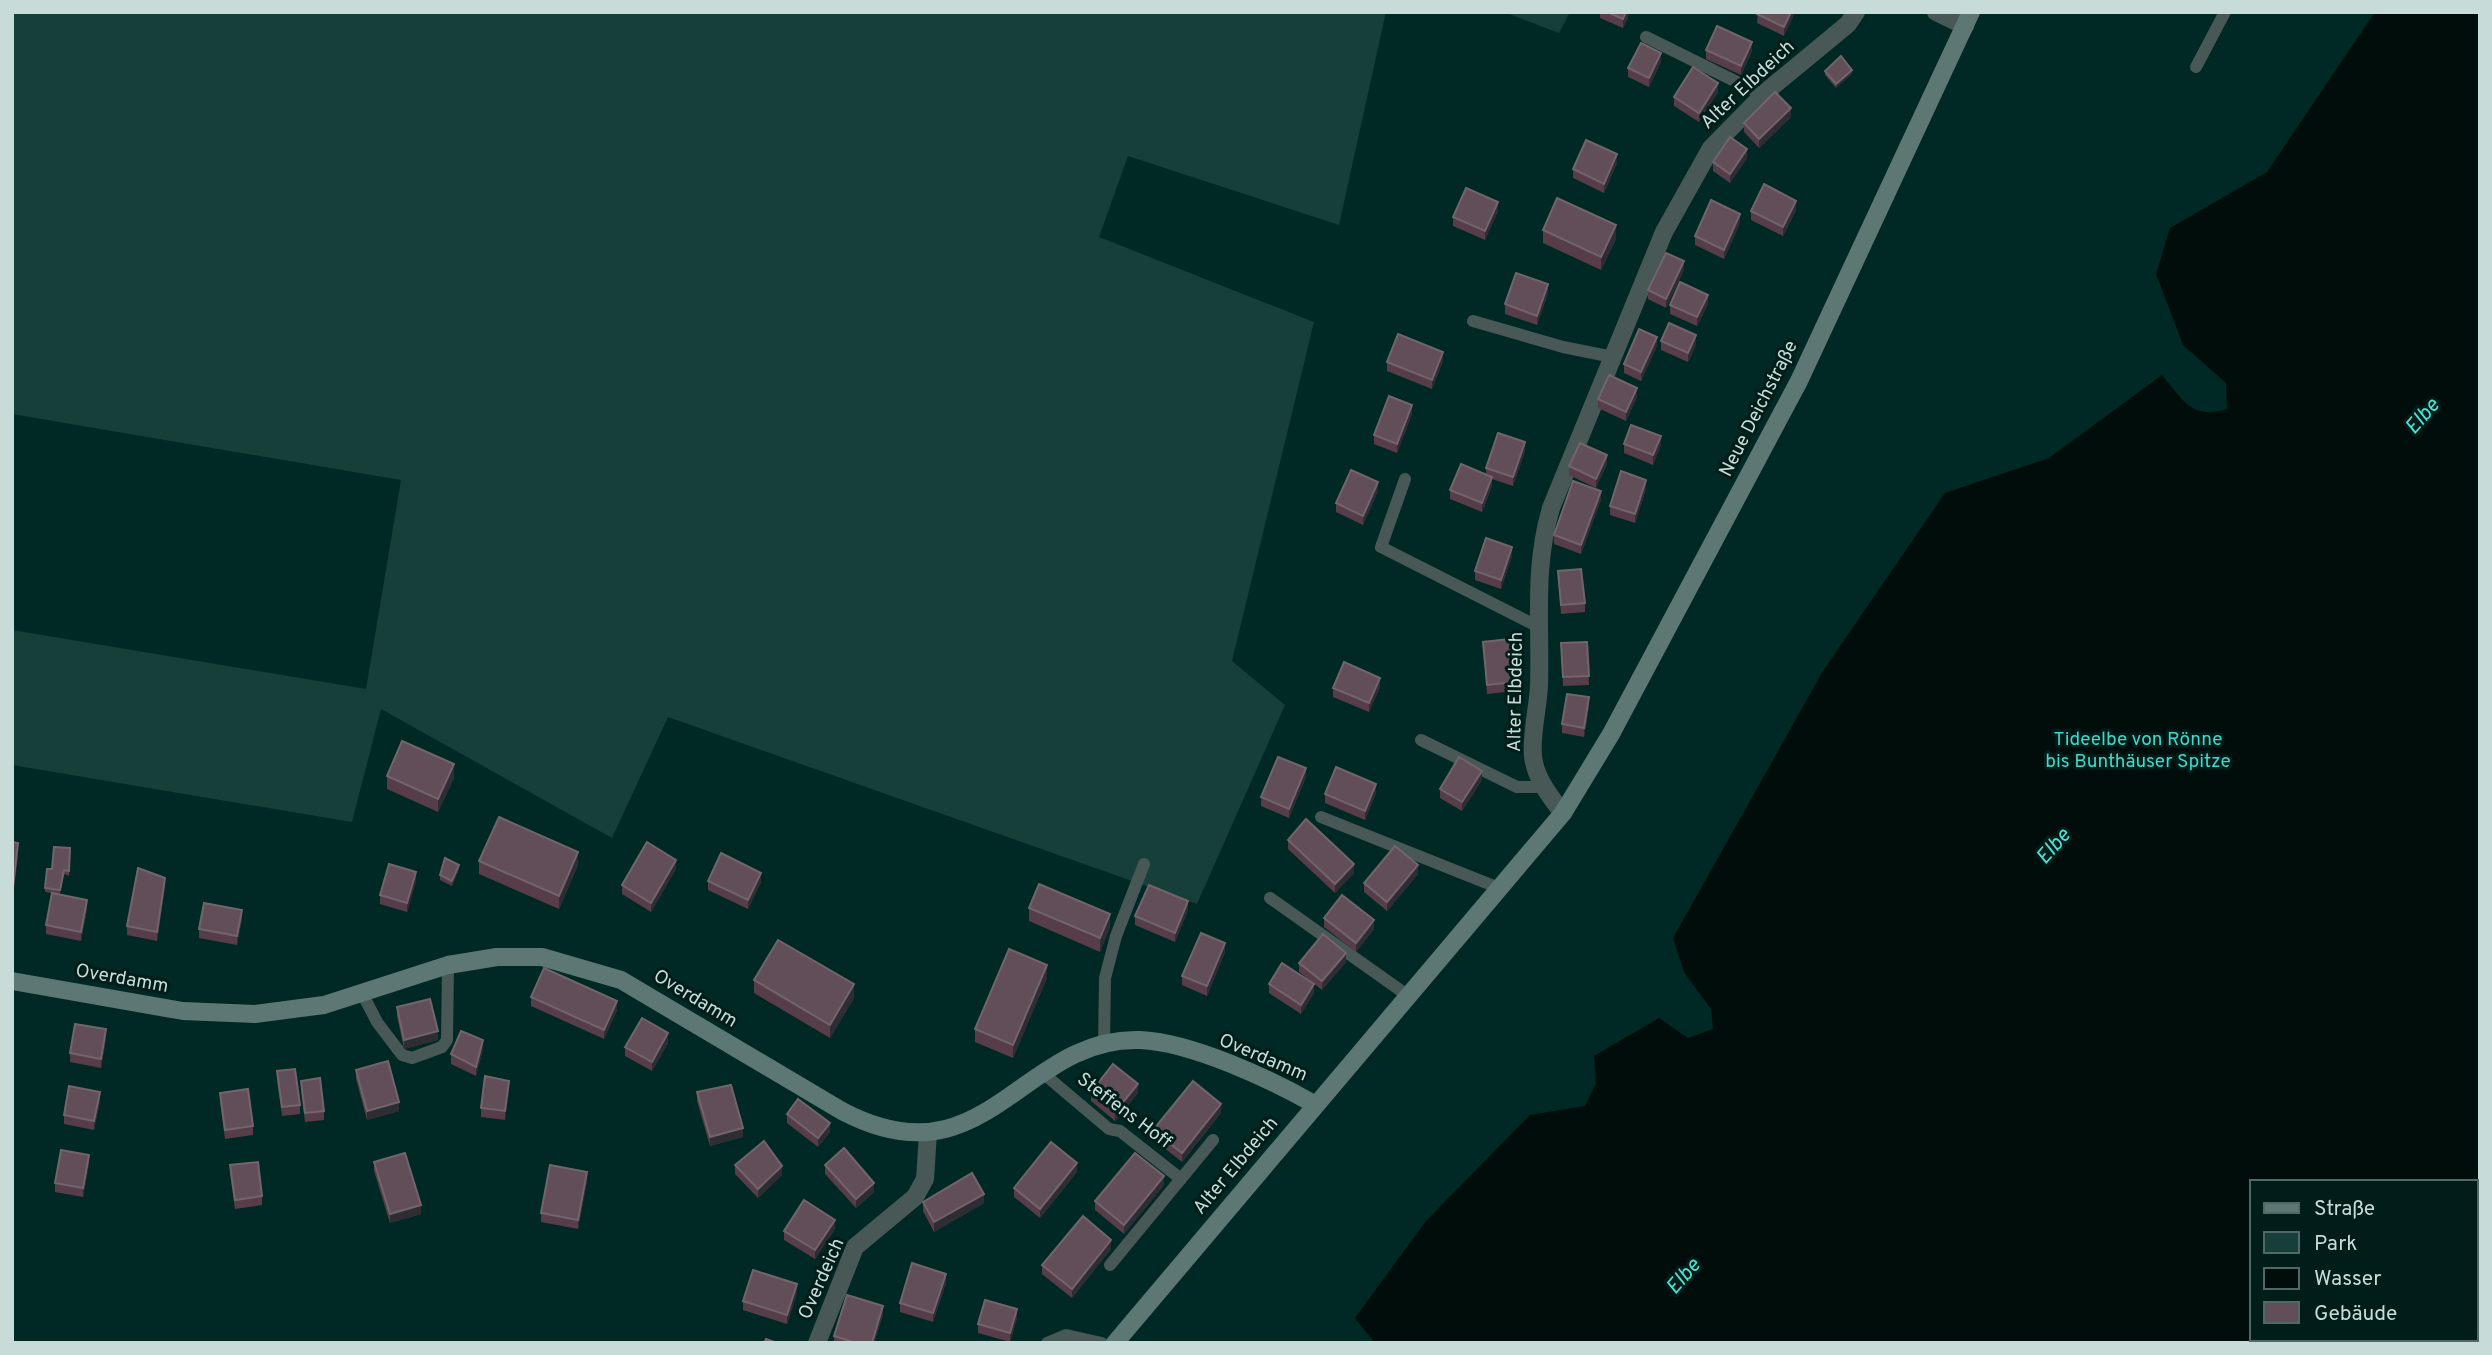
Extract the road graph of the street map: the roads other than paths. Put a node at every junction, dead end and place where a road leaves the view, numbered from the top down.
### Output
1 (1856, 12) edge
2 (1936, 12) edge
3 (2225, 12) edge
4 (1968, 19) edge
5 (1646, 37) dead end
6 (2196, 67) dead end
7 (1763, 95) junction
8 (1473, 321) dead end
9 (1613, 357) junction
10 (1405, 479) dead end
11 (1539, 627) junction
12 (1421, 740) dead end
13 (1544, 787) junction
14 (1563, 813) junction
15 (1321, 817) dead end
16 (1144, 864) dead end
17 (1499, 888) junction
18 (1270, 898) dead end
19 (448, 965) junction
20 (12, 981) edge
21 (362, 993) junction
22 (1407, 995) junction
23 (1104, 1045) junction
24 (1044, 1074) junction
25 (1314, 1104) junction
26 (928, 1133) junction
27 (1213, 1140) dead end
28 (1181, 1179) junction
29 (1110, 1265) dead end
30 (817, 1343) edge
31 (1047, 1343) edge
32 (1102, 1343) edge
33 (1115, 1343) edge

1 - 7 street, Alter Elbdeich
2 - 4 street
3 - 6 lane
4 - 14 street, Neue Deichstraße
5 - 7 lane
7 - 9 street, Alter Elbdeich
8 - 9 lane
9 - 11 street, Alter Elbdeich
10 - 11 lane
11 - 13 street, Alter Elbdeich
12 - 13 lane
13 - 14 street, Alter Elbdeich
14 - 17 street, Alter Elbdeich
15 - 17 lane
16 - 23 lane
17 - 22 street, Alter Elbdeich
18 - 22 lane
19 - 21 street, Overdamm
19 - 21 lane
19 - 26 street, Overdamm
20 - 21 street, Overdamm
22 - 25 street, Alter Elbdeich
23 - 24 street, Overdamm
23 - 25 street, Overdamm
24 - 26 street, Overdamm
24 - 28 lane, Steffens Hoff
25 - 33 street, Alter Elbdeich
26 - 30 street, Overdeich
27 - 28 lane
28 - 29 lane
31 - 32 lane

